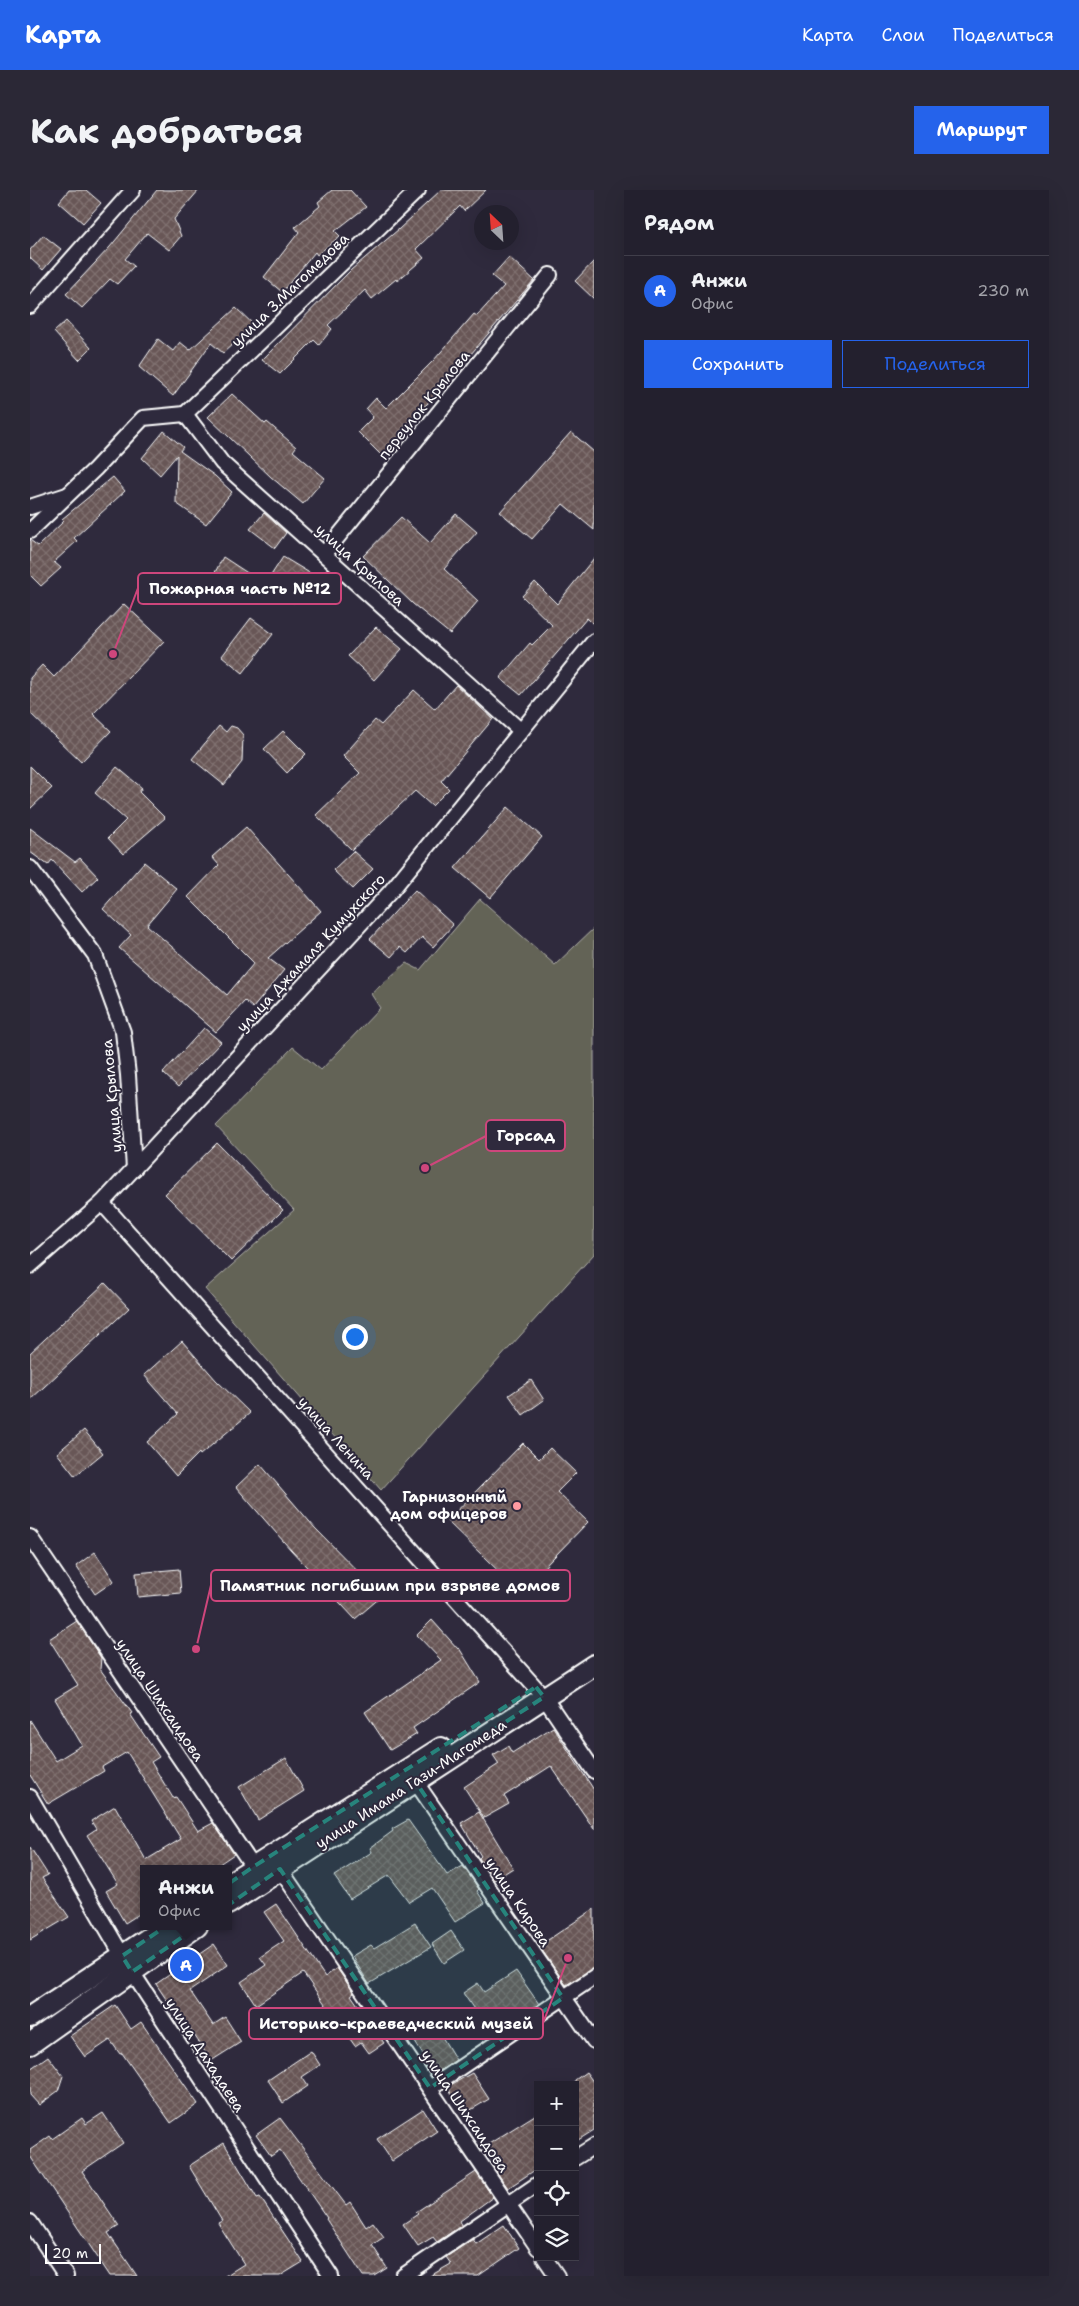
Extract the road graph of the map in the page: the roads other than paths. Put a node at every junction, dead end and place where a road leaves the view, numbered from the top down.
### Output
1 (133, 190) edge
2 (418, 190) edge
3 (550, 275) dead end
4 (30, 306) edge
5 (185, 414) junction
6 (70, 494) junction
7 (30, 506) edge
8 (30, 531) edge
9 (324, 554) junction
10 (594, 641) edge
11 (521, 731) junction
12 (30, 868) edge
13 (134, 1169) junction
14 (102, 1203) junction
15 (30, 1266) edge
16 (30, 1537) edge
17 (594, 1650) edge
18 (594, 1665) edge
19 (540, 1692) junction
20 (594, 1770) edge
21 (415, 1781) junction
22 (30, 1796) edge
23 (280, 1868) junction
24 (258, 1874) junction
25 (232, 1883) edge
26 (232, 1900) edge
27 (163, 1930) edge
28 (190, 1930) edge
29 (127, 1964) junction
30 (594, 1977) edge
31 (563, 1998) junction
32 (30, 2017) edge
33 (594, 2041) edge
34 (30, 2044) edge
35 (430, 2088) junction
36 (594, 2146) edge
37 (579, 2155) edge
38 (534, 2187) edge
39 (508, 2205) junction
40 (30, 2222) edge
41 (534, 2242) edge
42 (547, 2261) edge
43 (66, 2276) edge
44 (331, 2276) edge
45 (403, 2276) edge
46 (557, 2276) edge

1 - 4 street
2 - 5 street, улица З.Магомедова
3 - 9 street, переулок Крылова
5 - 6 street
5 - 9 street, улица Крылова
6 - 7 street
6 - 8 street
9 - 11 street, улица Крылова
10 - 11 street, улица Джамаля Кумухского
11 - 13 street, улица Джамаля Кумухского
12 - 13 street, улица Крылова
13 - 14 street, улица Джамаля Кумухского
14 - 15 street, улица Джамаля Кумухского
14 - 19 street, улица Ленина
16 - 24 street, улица Шихсаидова
17 - 19 main road
18 - 19 main road, улица Имама Гази-Магомеда
19 - 20 street, улица Ленина
19 - 21 main road, улица Имама Гази-Магомеда
19 - 24 main road
21 - 23 main road, улица Имама Гази-Магомеда
21 - 31 street, улица Кирова
22 - 29 street, улица Дахадаева
23 - 24 main road, улица Имама Гази-Магомеда
23 - 35 street, улица Шихсаидова
24 - 25 main road
24 - 26 main road, улица Имама Гази-Магомеда
27 - 29 main road
28 - 29 main road
29 - 32 main road
29 - 34 main road
29 - 44 street, улица Дахадаева
30 - 31 street
31 - 33 street, улица Кирова
31 - 35 street
35 - 39 street, улица Шихсаидова
36 - 37 street
38 - 39 street
39 - 41 street, улица Шихсаидова
39 - 45 street
40 - 43 street
42 - 46 street

